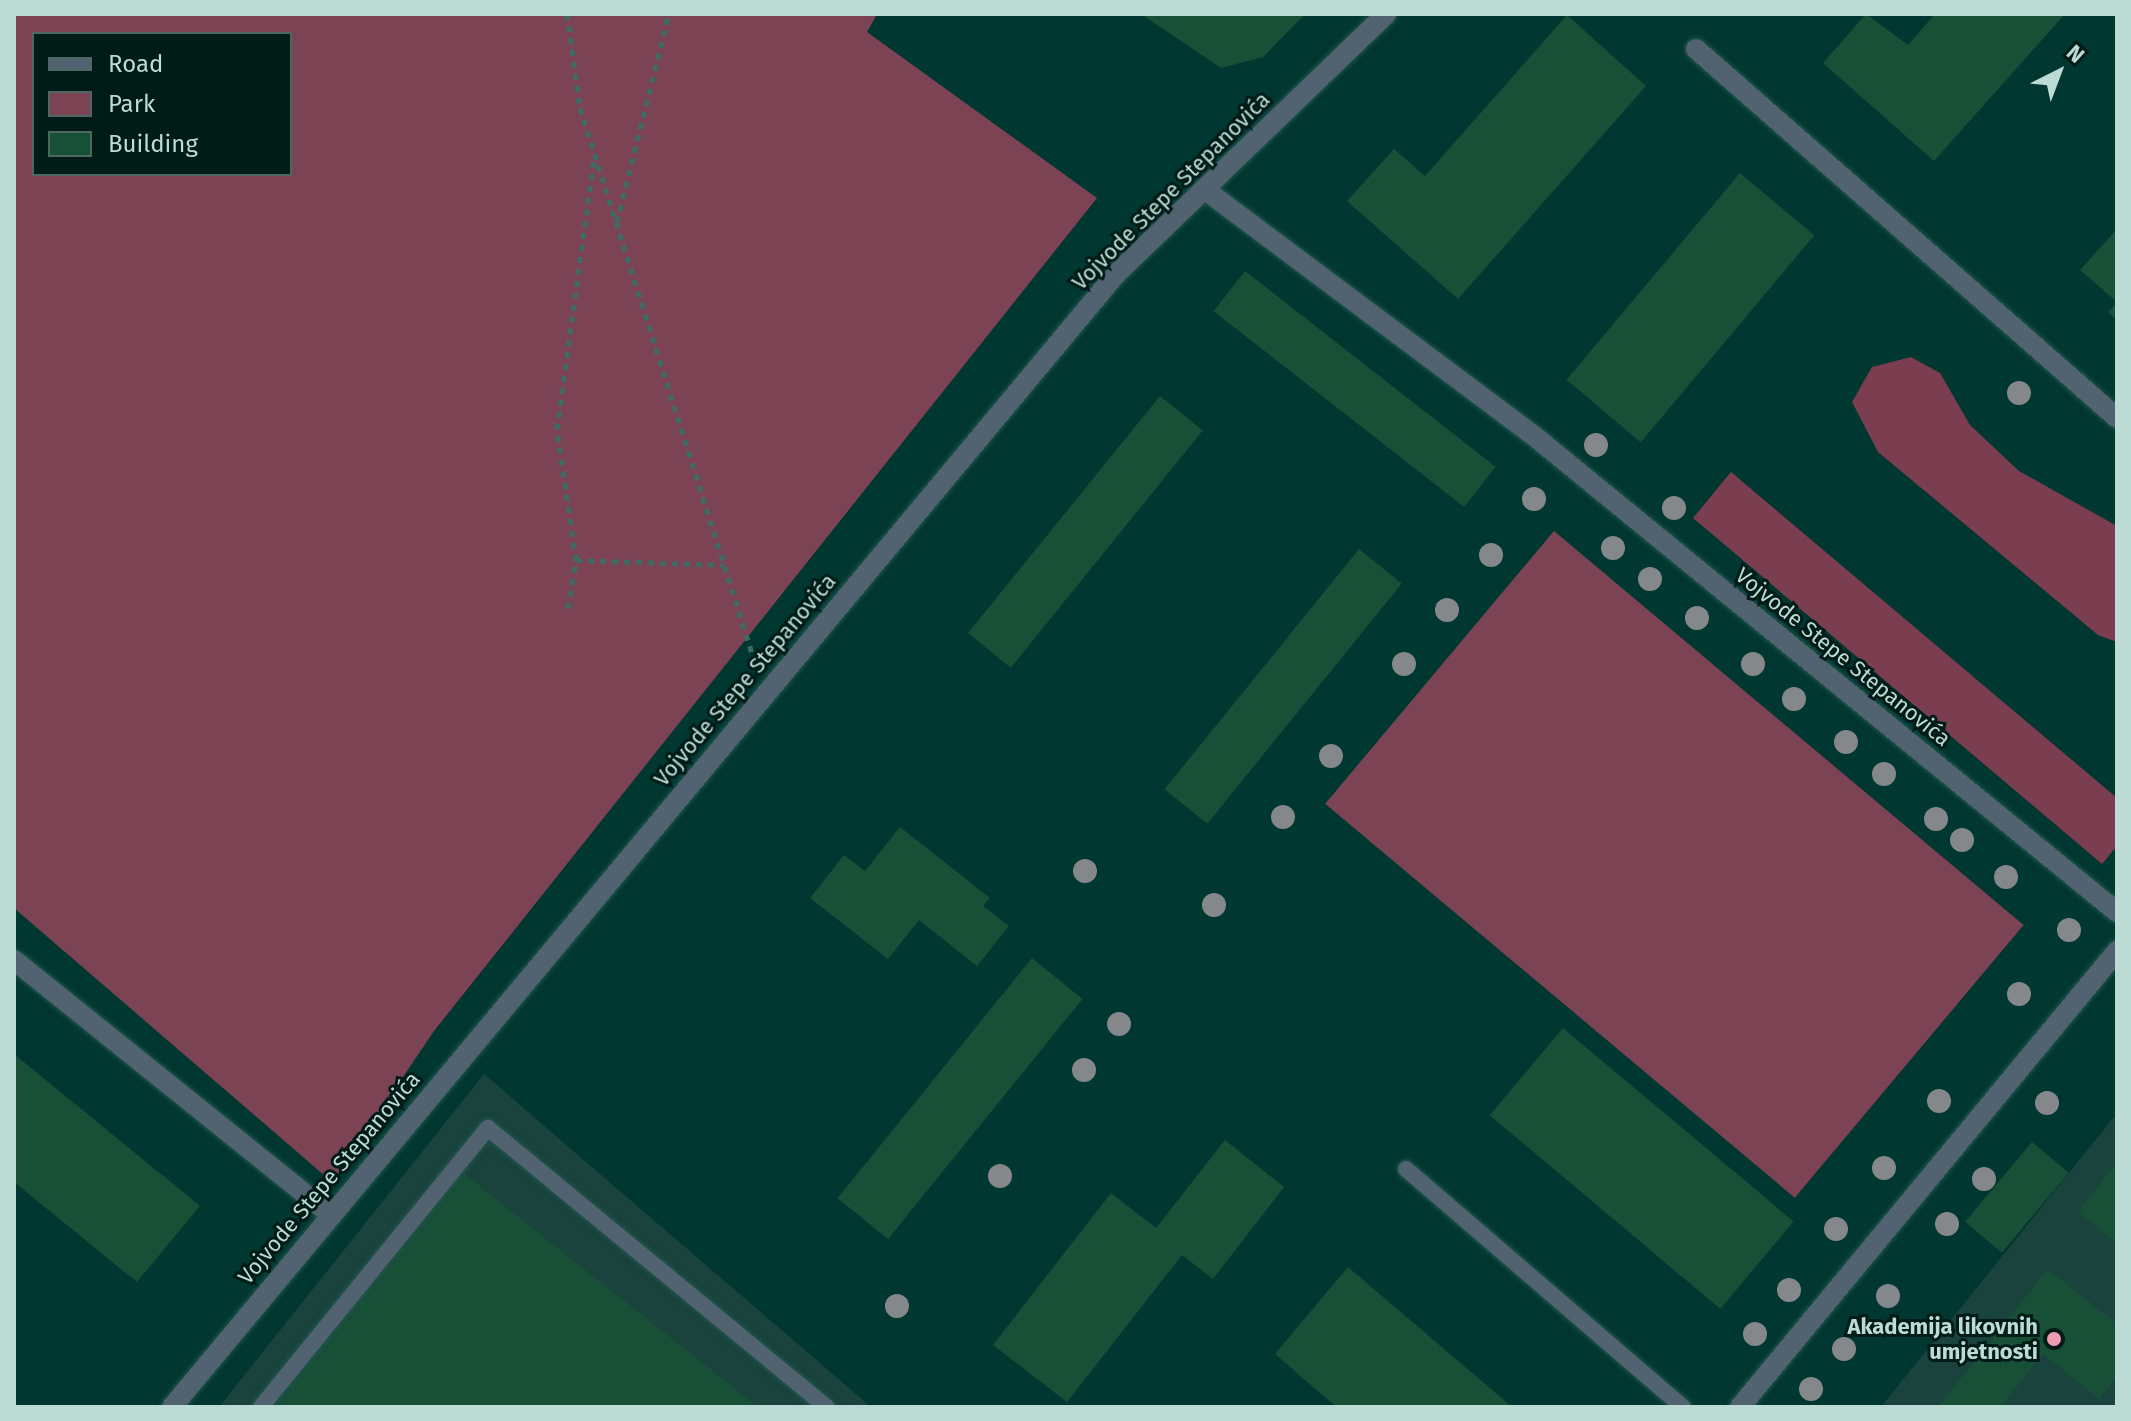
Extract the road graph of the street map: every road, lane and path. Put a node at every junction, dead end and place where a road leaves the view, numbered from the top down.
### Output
1 (567, 14) edge
2 (669, 14) edge
3 (1386, 14) edge
4 (1696, 49) dead end
5 (595, 155) junction
6 (1204, 189) junction
7 (617, 226) junction
8 (2117, 418) edge
9 (576, 560) junction
10 (723, 565) junction
11 (568, 608) dead end
12 (765, 693) junction
13 (2117, 912) edge
14 (2117, 951) edge
15 (14, 960) edge
16 (1406, 1169) dead end
17 (330, 1214) junction
18 (172, 1407) edge
19 (261, 1407) edge
20 (827, 1407) edge
21 (1683, 1407) edge
22 (1740, 1407) edge

1 - 5 path
2 - 7 path
3 - 6 street, Vojvode Stepe Stepanovića
4 - 8 street
5 - 7 path
5 - 9 path
6 - 12 street, Vojvode Stepe Stepanovića
6 - 13 street, Vojvode Stepe Stepanovića
7 - 10 path
9 - 10 path
9 - 11 path
10 - 12 path
12 - 17 street, Vojvode Stepe Stepanovića
14 - 22 street
15 - 17 street
16 - 21 lane
17 - 18 street, Vojvode Stepe Stepanovića
19 - 20 lane

